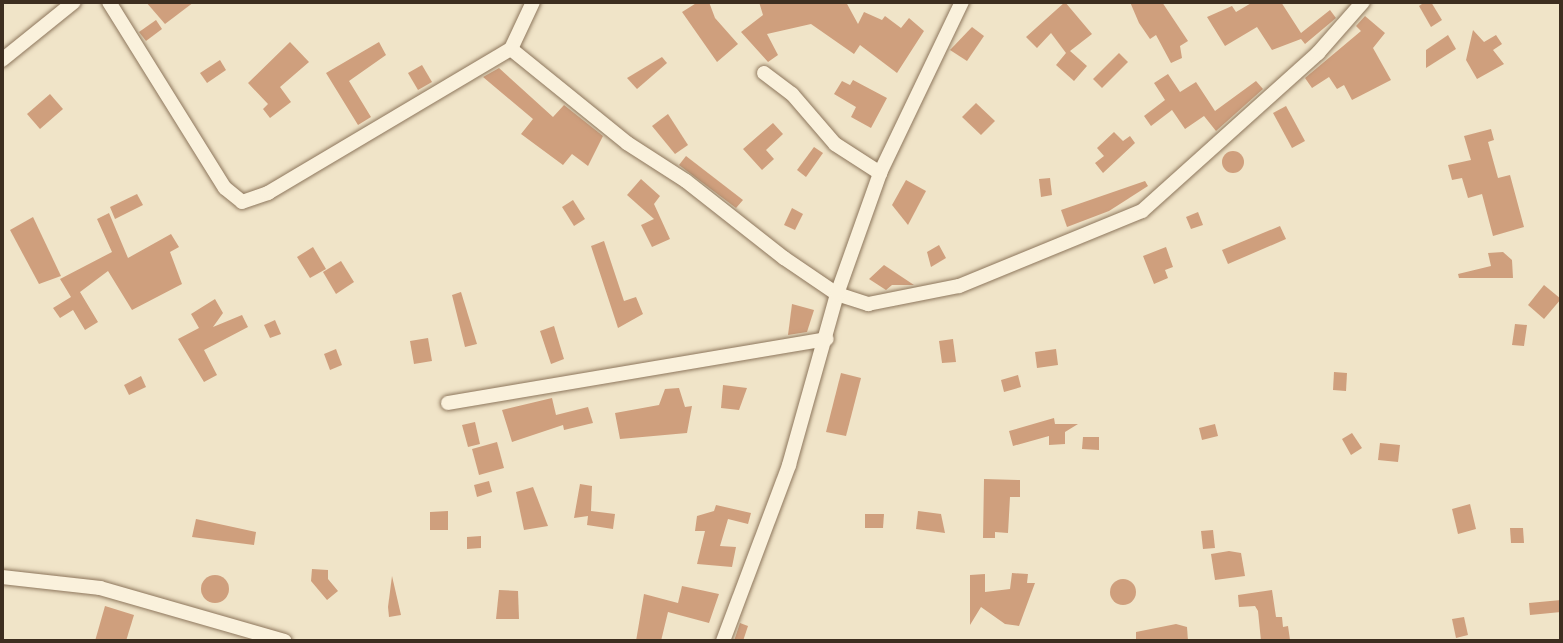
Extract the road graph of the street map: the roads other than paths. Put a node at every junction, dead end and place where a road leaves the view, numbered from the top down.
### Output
1 (48, 2) edge
2 (74, 2) edge
3 (109, 2) edge
4 (533, 2) edge
5 (962, 2) edge
6 (1363, 2) edge
7 (56, 16) junction
8 (511, 49) junction
9 (2, 60) edge
10 (764, 73) dead end
11 (880, 173) junction
12 (837, 294) junction
13 (827, 339) junction
14 (448, 403) dead end
15 (2, 577) edge
16 (285, 641) edge
17 (723, 641) edge

1 - 7 street
2 - 7 street
3 - 8 street
4 - 8 street
5 - 11 street
6 - 12 street
7 - 9 street
8 - 12 street
10 - 11 street
11 - 12 street
12 - 13 street
13 - 14 street
13 - 17 street
15 - 16 street

